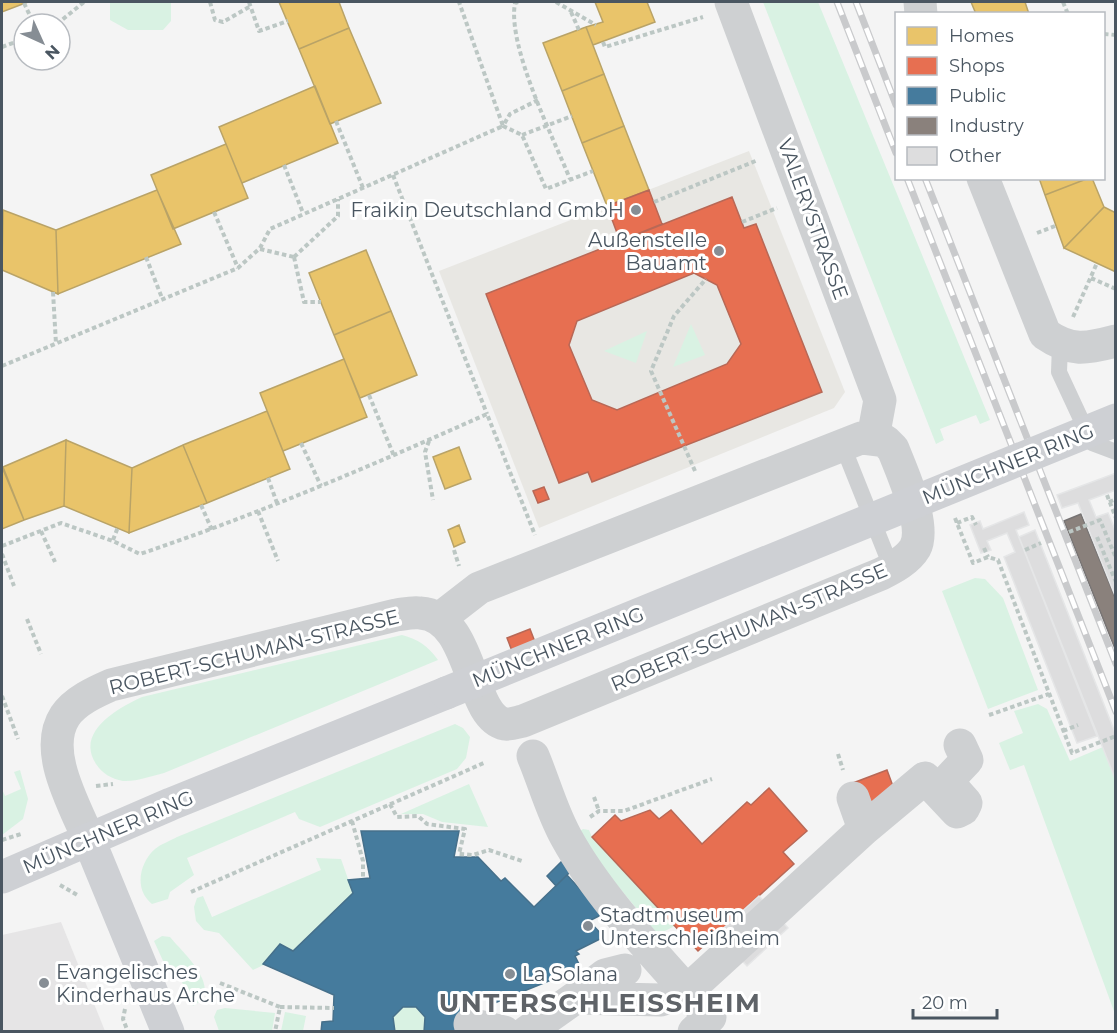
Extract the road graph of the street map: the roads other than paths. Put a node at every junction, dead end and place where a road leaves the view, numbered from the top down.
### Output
1 (717, 9) edge
2 (984, 180) edge
3 (1116, 341) edge
4 (1060, 345) junction
5 (1116, 420) edge
6 (873, 438) junction
7 (842, 444) junction
8 (1116, 452) edge
9 (892, 568) junction
10 (439, 619) junction
11 (960, 744) dead end
12 (533, 756) dead end
13 (849, 788) road end
14 (864, 829) junction
15 (89, 840) junction
16 (2, 878) edge
17 (637, 959) junction
18 (674, 996) junction
19 (575, 998) junction
20 (470, 1024) dead end
21 (168, 1032) edge
22 (504, 1032) edge
23 (527, 1032) edge
24 (686, 1032) edge
25 (694, 1032) edge

1 - 6 street, VALERYSTRASSE
2 - 4 street
3 - 4 street
4 - 8 lane
5 - 15 main road, MÜNCHNER RING, bridge
6 - 7 street
6 - 9 street, ROBERT-SCHUMAN-STRASSE
7 - 9 lane
7 - 10 street
9 - 10 street, ROBERT-SCHUMAN-STRASSE
10 - 15 street, ROBERT-SCHUMAN-STRASSE
11 - 14 street
12 - 17 street
13 - 14 street
14 - 18 street
15 - 16 main road, MÜNCHNER RING
15 - 21 main road
17 - 18 street
17 - 19 street
18 - 19 street
18 - 24 street
18 - 25 street
19 - 23 street
20 - 22 street

